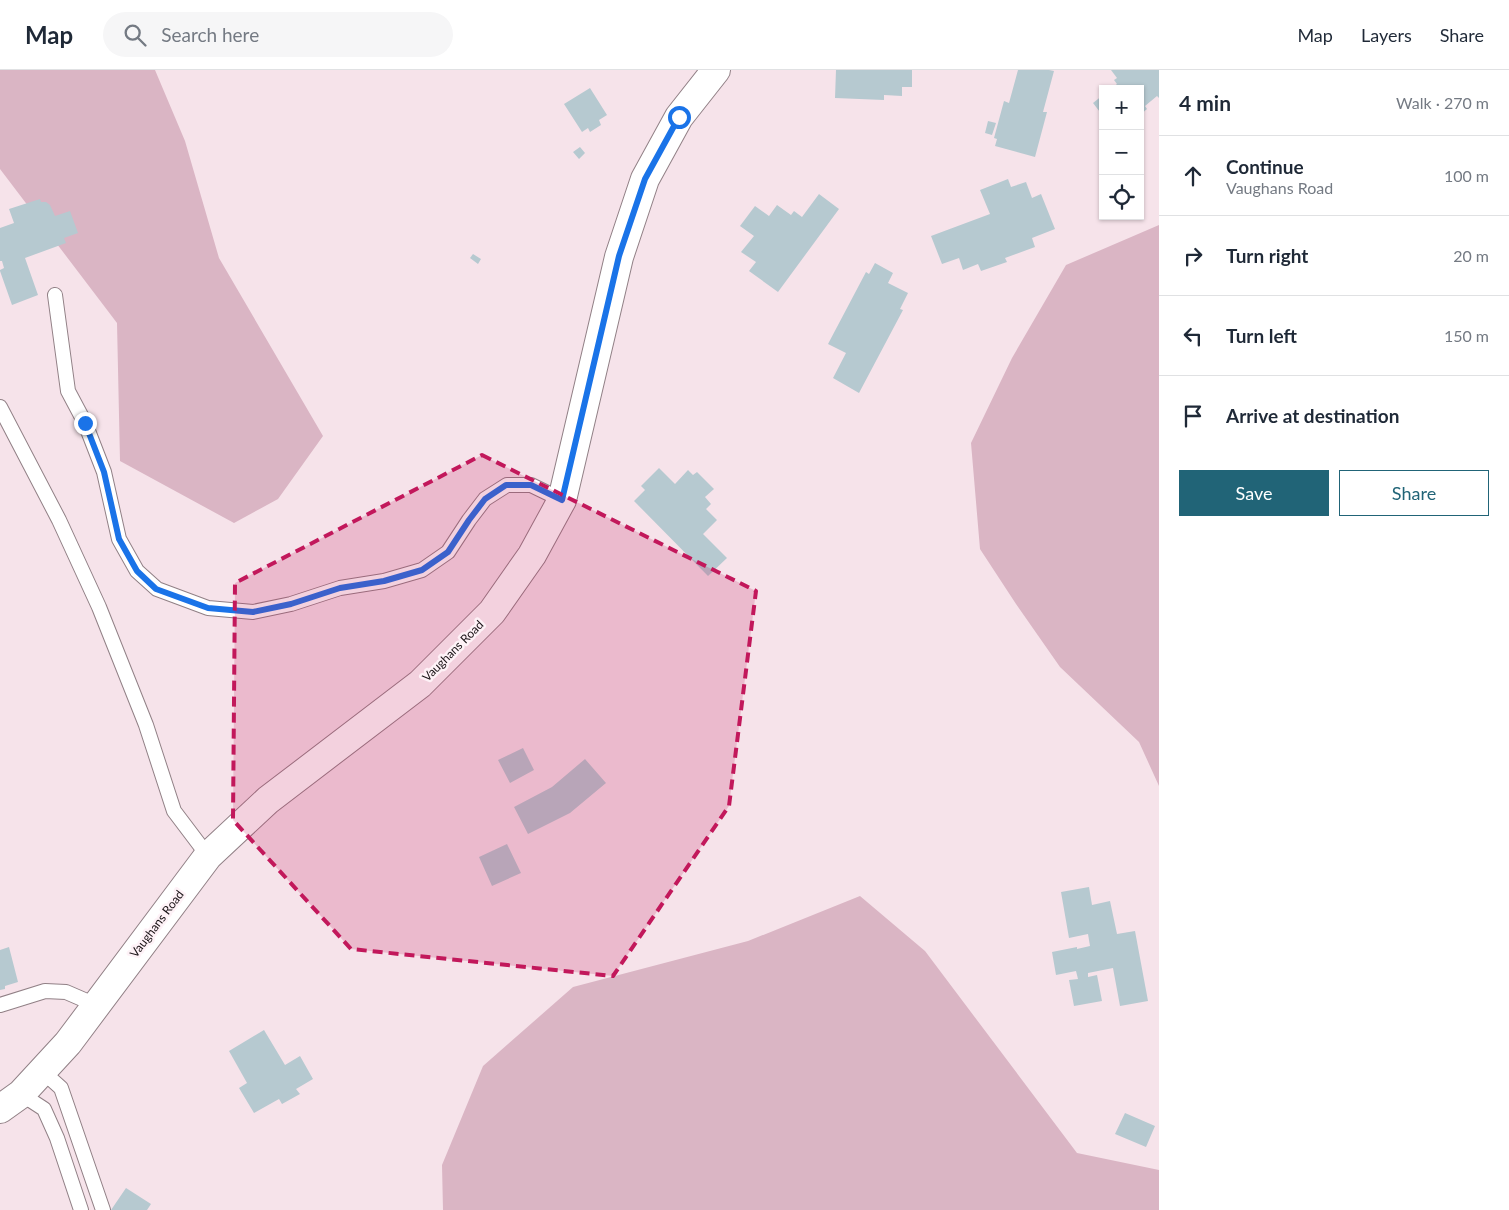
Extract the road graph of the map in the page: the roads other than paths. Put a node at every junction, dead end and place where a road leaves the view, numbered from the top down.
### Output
1 (716, 70) edge
2 (55, 295) dead end
3 (0, 407) edge
4 (562, 500) junction
5 (208, 856) junction
6 (0, 1005) edge
7 (96, 1006) junction
8 (42, 1070) junction
9 (10, 1102) edge
10 (81, 1210) edge
11 (103, 1210) edge

1 - 4 street, Vaughans Road
2 - 4 lane
3 - 5 lane
4 - 5 street, Vaughans Road
5 - 7 street, Vaughans Road
6 - 7 lane
7 - 8 street, Vaughans Road
8 - 9 street, Vaughans Road
8 - 11 lane
9 - 10 lane

